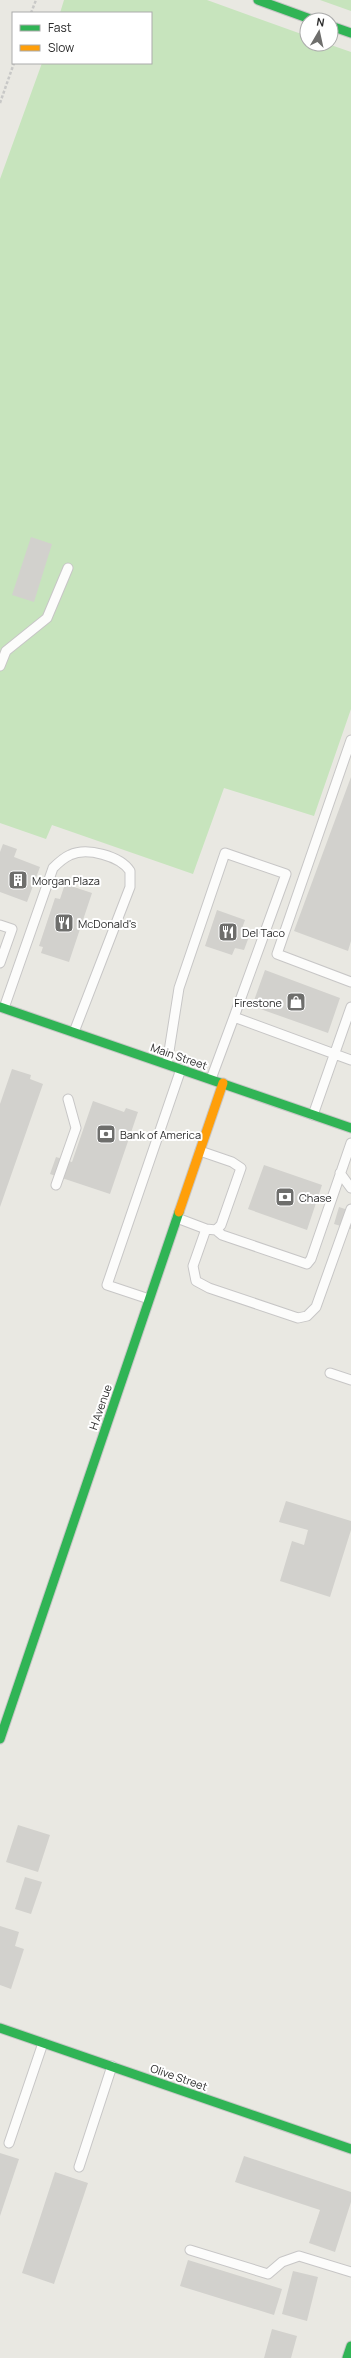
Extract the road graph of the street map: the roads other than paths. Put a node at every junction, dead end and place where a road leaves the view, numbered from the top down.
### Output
1 (258, 0) edge
2 (299, 15) edge
3 (339, 29) edge
4 (351, 33) edge
5 (68, 568) dead end
6 (0, 666) edge
7 (351, 740) edge
8 (0, 925) edge
9 (0, 963) edge
10 (351, 982) edge
11 (2, 1007) edge
12 (351, 1007) edge
13 (234, 1017) junction
14 (74, 1032) junction
15 (335, 1054) junction
16 (351, 1060) edge
17 (167, 1064) junction
18 (181, 1069) junction
19 (211, 1079) junction
20 (223, 1083) junction
21 (68, 1099) dead end
22 (313, 1115) junction
23 (351, 1128) edge
24 (351, 1143) edge
25 (200, 1151) junction
26 (340, 1173) junction
27 (56, 1185) dead end
28 (351, 1188) edge
29 (351, 1210) edge
30 (177, 1218) junction
31 (206, 1229) junction
32 (216, 1230) junction
33 (150, 1299) junction
34 (330, 1373) dead end
35 (351, 1380) edge
36 (0, 1739) edge
37 (0, 2028) edge
38 (43, 2043) junction
39 (112, 2066) junction
40 (9, 2143) dead end
41 (351, 2150) edge
42 (79, 2167) dead end
43 (190, 2250) dead end
44 (351, 2272) edge
45 (351, 2346) edge
46 (347, 2358) edge

1 - 2 street
3 - 4 street
5 - 6 lane
7 - 10 lane
8 - 9 lane
11 - 14 street, Main Street
11 - 14 lane
12 - 15 lane
13 - 15 lane
13 - 17 lane
13 - 19 lane
14 - 17 street, Main Street
15 - 16 lane
15 - 22 lane
17 - 18 street, Main Street
18 - 19 street, Main Street
18 - 33 lane
19 - 20 street, Main Street
20 - 22 street, Main Street
20 - 25 street, H Avenue
21 - 27 lane
22 - 23 street, Main Street
24 - 26 lane
25 - 30 street, H Avenue
25 - 32 lane
26 - 28 lane
26 - 32 lane
29 - 31 lane
30 - 31 lane
30 - 33 street, H Avenue
31 - 32 lane
33 - 36 street, H Avenue
34 - 35 lane
37 - 38 street, Olive Street
38 - 39 street, Olive Street
38 - 40 lane
39 - 41 street, Olive Street
39 - 42 lane
43 - 44 lane
45 - 46 street

